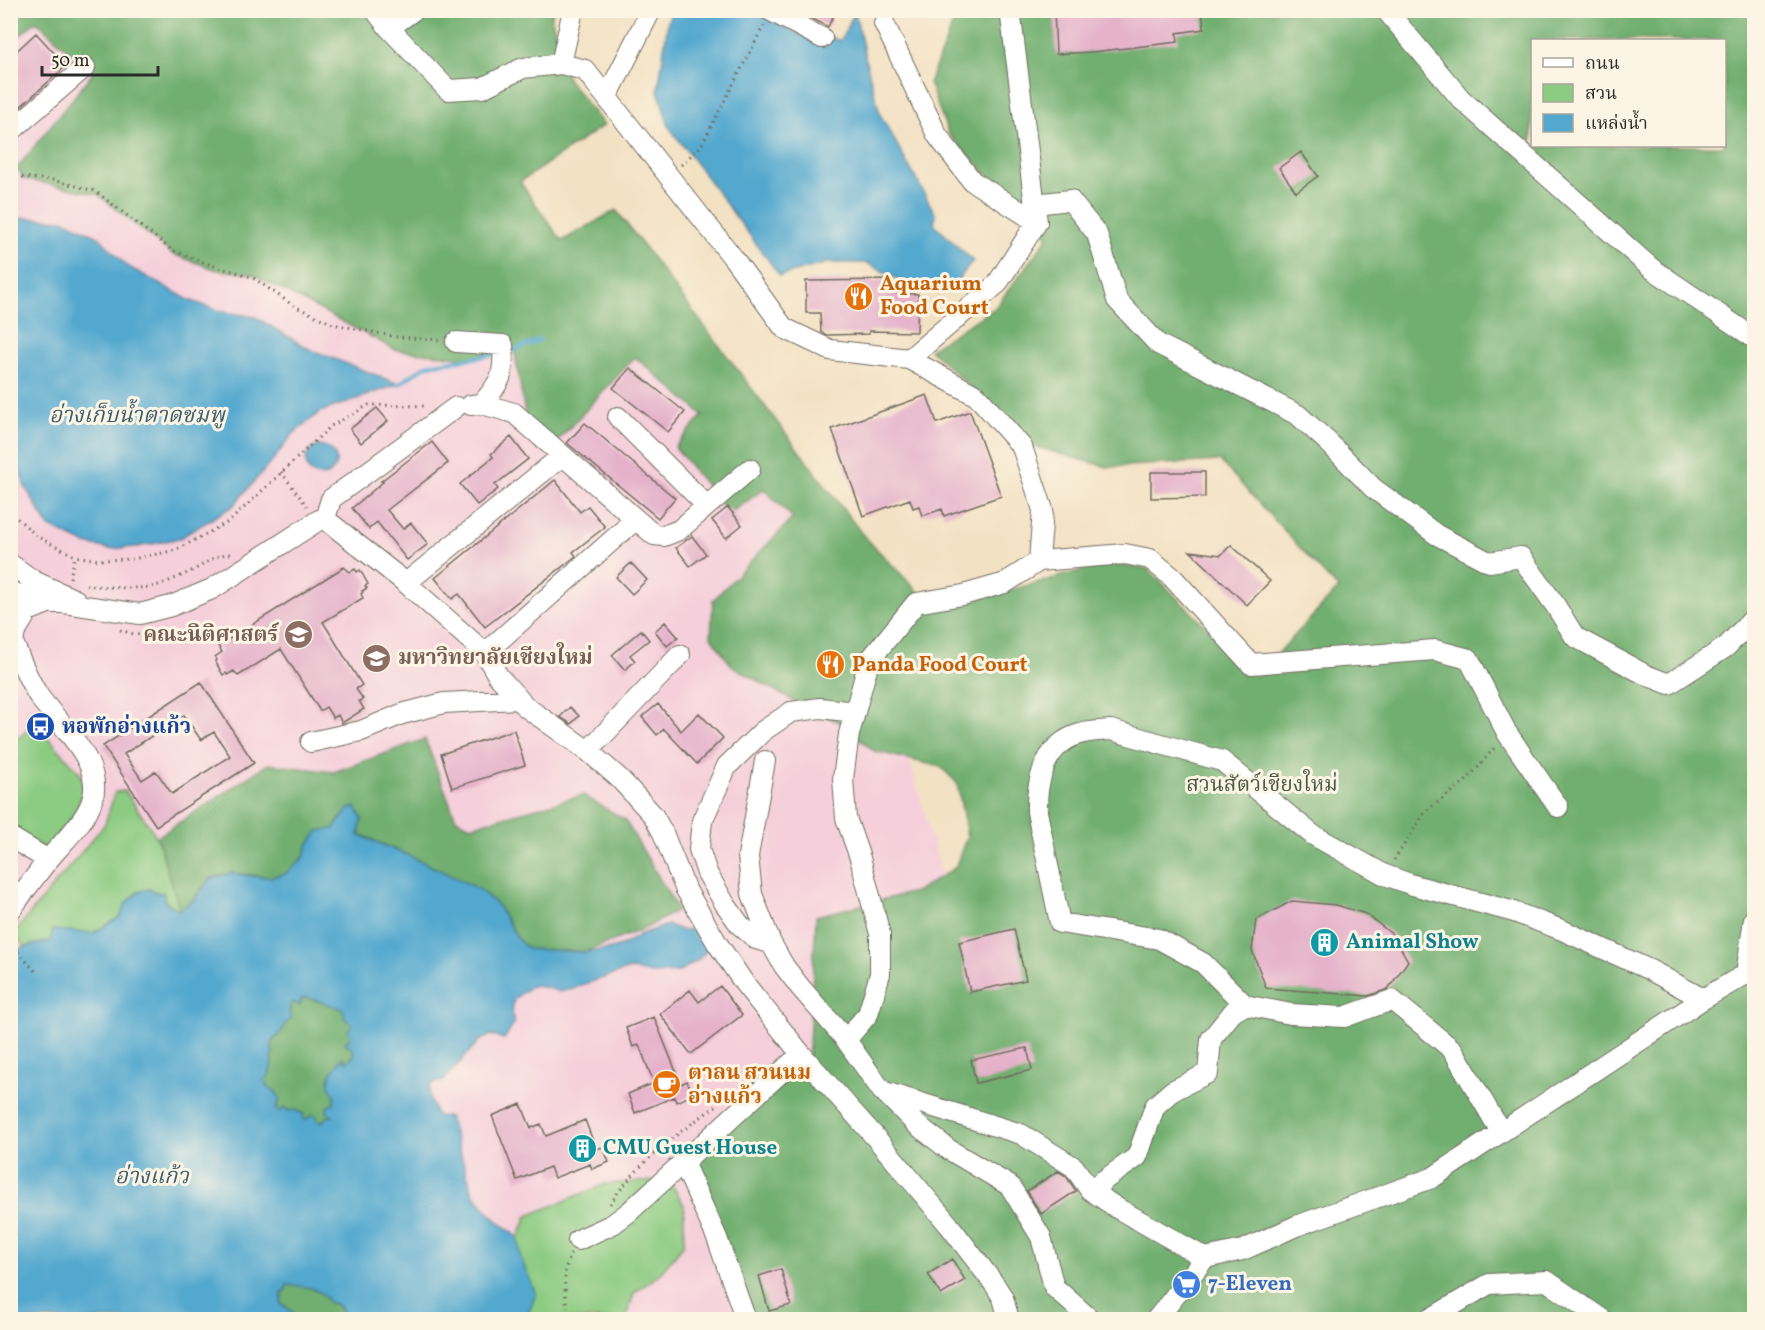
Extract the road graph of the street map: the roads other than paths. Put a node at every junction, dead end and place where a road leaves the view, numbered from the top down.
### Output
1 (375, 10) edge
2 (414, 10) edge
3 (573, 10) edge
4 (651, 10) edge
5 (1010, 10) edge
6 (1386, 10) edge
7 (766, 18) edge
8 (884, 23) dead end
9 (389, 28) junction
10 (822, 38) dead end
11 (561, 64) junction
12 (85, 67) dead end
13 (607, 97) junction
14 (10, 132) edge
15 (1036, 213) junction
16 (1755, 338) edge
17 (456, 342) road end
18 (909, 359) junction
19 (482, 404) junction
20 (618, 417) dead end
21 (562, 456) junction
22 (750, 469) dead end
23 (707, 506) junction
24 (322, 519) junction
25 (635, 520) junction
26 (1039, 561) junction
27 (10, 564) edge
28 (406, 583) junction
29 (11, 592) edge
30 (48, 603) junction
31 (97, 608) junction
32 (1755, 618) edge
33 (12, 639) edge
34 (485, 653) junction
35 (680, 655) dead end
36 (518, 699) junction
37 (855, 712) junction
38 (311, 741) dead end
39 (588, 751) junction
40 (765, 761) dead end
41 (1558, 807) dead end
42 (10, 837) edge
43 (48, 860) junction
44 (10, 911) edge
45 (1755, 919) edge
46 (771, 943) junction
47 (1750, 972) edge
48 (1703, 999) junction
49 (1245, 1005) junction
50 (846, 1040) junction
51 (801, 1054) junction
52 (882, 1090) junction
53 (1501, 1132) junction
54 (683, 1162) junction
55 (1089, 1190) junction
56 (578, 1240) dead end
57 (1205, 1258) junction
58 (746, 1320) edge
59 (1009, 1320) edge
60 (1090, 1320) edge
61 (1156, 1320) edge
62 (1428, 1320) edge
63 (1603, 1320) edge

1 - 9 street
2 - 9 street
3 - 11 street
4 - 13 street
5 - 15 street
6 - 16 street
7 - 10 street
8 - 15 street
9 - 11 street
11 - 13 street
12 - 14 street
13 - 18 street
15 - 18 street
15 - 32 street
17 - 19 street
18 - 26 street
19 - 21 street
19 - 24 street
20 - 23 street
21 - 25 street
21 - 28 street
22 - 23 street
23 - 25 street
24 - 28 street
24 - 31 street
25 - 34 street
26 - 37 street
26 - 41 street
27 - 29 street
27 - 31 street
28 - 34 street
29 - 30 street
30 - 31 street
30 - 33 street
33 - 43 street
34 - 36 street
35 - 39 street
36 - 38 street
36 - 39 street
37 - 46 street
37 - 50 street
39 - 51 street
40 - 46 street
42 - 43 street
43 - 44 street
45 - 47 street
46 - 50 street
47 - 48 street
48 - 49 street
48 - 53 street
49 - 53 street
49 - 55 street
50 - 52 street
51 - 54 street
51 - 59 street
52 - 55 street
52 - 60 street
53 - 57 street
54 - 56 street
54 - 58 street
55 - 57 street
57 - 61 street
62 - 63 street

